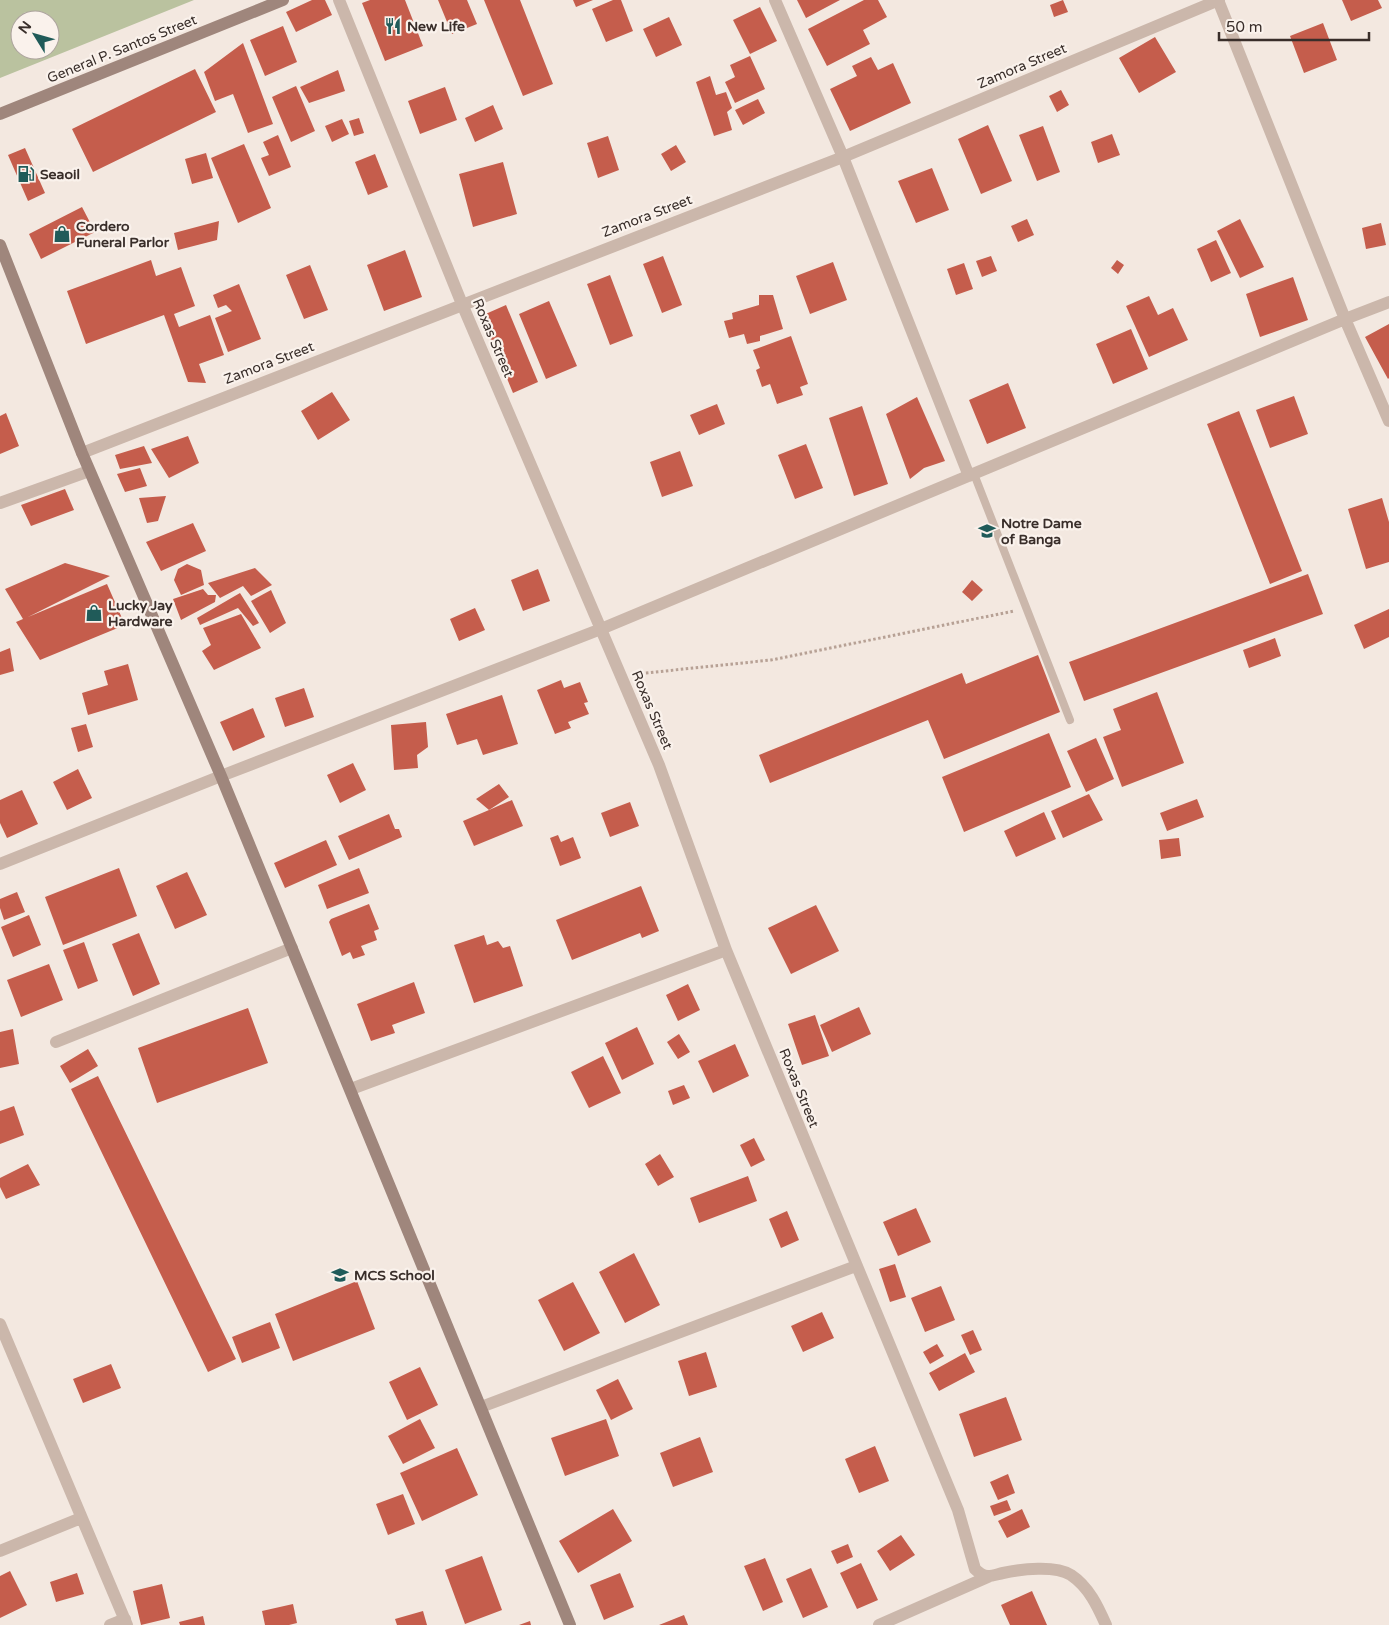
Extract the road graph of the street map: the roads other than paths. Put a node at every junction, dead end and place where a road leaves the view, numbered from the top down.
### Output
1 (283, 0) edge
2 (339, 0) edge
3 (775, 0) edge
4 (1219, 0) edge
5 (0, 114) edge
6 (843, 157) junction
7 (0, 245) edge
8 (1389, 302) edge
9 (462, 304) junction
10 (1345, 319) junction
11 (1389, 421) edge
12 (82, 453) junction
13 (89, 471) junction
14 (971, 475) junction
15 (0, 503) edge
16 (601, 629) junction
17 (1070, 720) dead end
18 (221, 776) junction
19 (0, 864) edge
20 (292, 948) junction
21 (726, 950) junction
22 (56, 1042) dead end
23 (350, 1089) junction
24 (856, 1266) junction
25 (0, 1324) edge
26 (481, 1407) junction
27 (81, 1518) junction
28 (0, 1551) edge
29 (990, 1576) junction
30 (126, 1622) edge
31 (110, 1625) edge
32 (570, 1625) edge
33 (879, 1625) edge
34 (1106, 1625) edge

1 - 5 main road, General P. Santos Street
2 - 9 street, Roxas Street
3 - 6 street
4 - 6 street, Zamora Street
4 - 10 street
6 - 9 street, Zamora Street
6 - 14 street
7 - 12 main road
8 - 10 street
9 - 12 street, Zamora Street
9 - 16 street, Roxas Street
10 - 11 street
10 - 14 street
12 - 13 main road
13 - 15 street
13 - 18 main road
14 - 16 street
14 - 17 lane
16 - 18 street
16 - 21 street, Roxas Street
18 - 19 street
18 - 20 main road
20 - 22 street
20 - 23 main road
21 - 23 street
21 - 24 street, Roxas Street
23 - 26 main road
24 - 26 street
24 - 29 street, Roxas Street
25 - 27 street
26 - 32 main road
27 - 28 street
27 - 30 street
29 - 33 street
29 - 34 street
30 - 31 street

